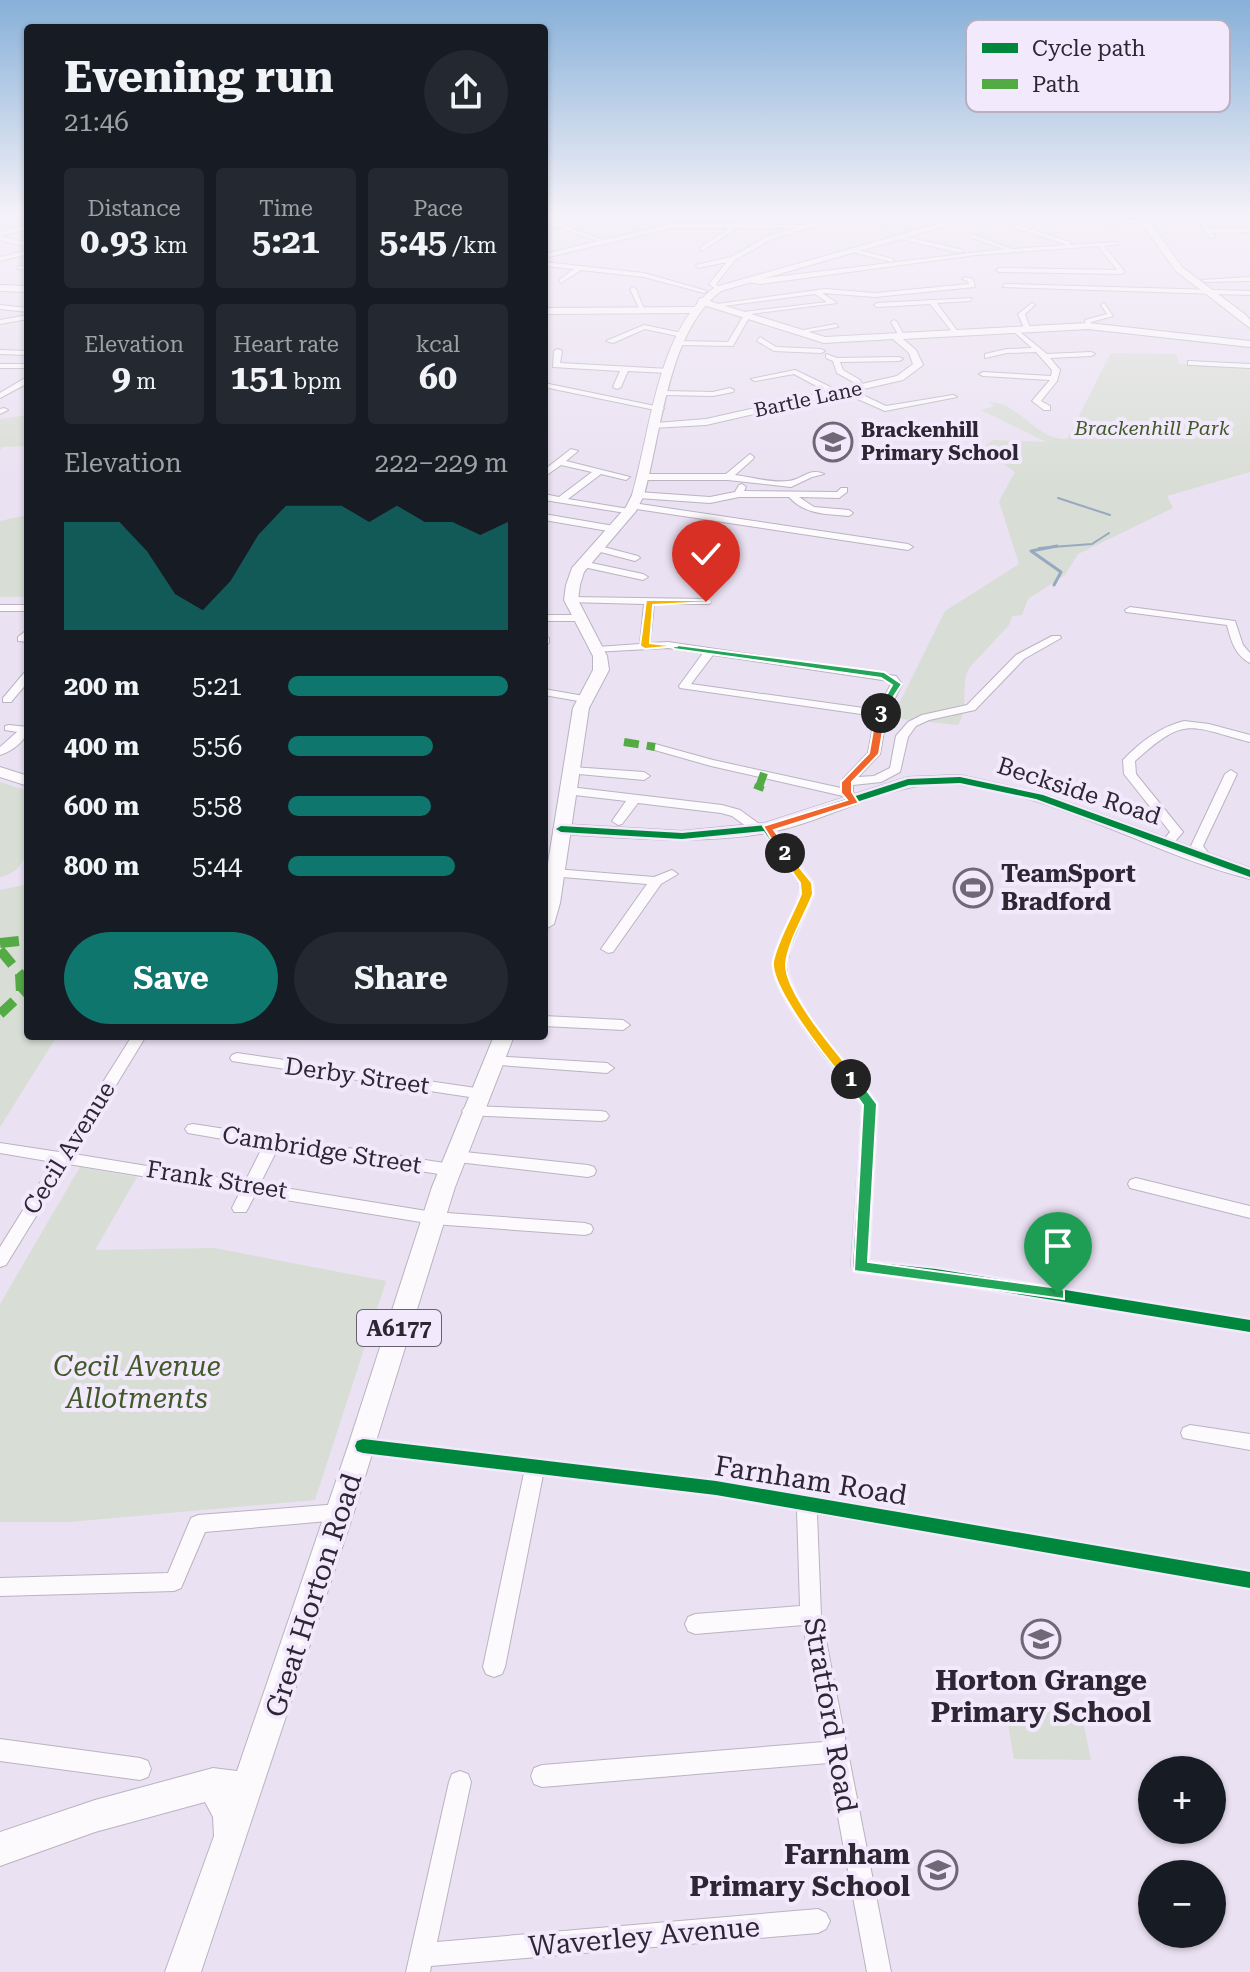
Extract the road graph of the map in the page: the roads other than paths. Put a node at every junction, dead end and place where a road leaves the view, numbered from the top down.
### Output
1 (641, 305) edge
2 (664, 305) edge
3 (698, 305) edge
4 (723, 305) edge
5 (818, 305) edge
6 (935, 305) edge
7 (1032, 305) dead end
8 (1104, 305) dead end
9 (1225, 305) edge
10 (718, 306) joint
11 (0, 307) edge
12 (642, 308) junction
13 (24, 310) edge
14 (548, 311) edge
15 (746, 314) junction
16 (24, 318) edge
17 (894, 322) dead end
18 (0, 323) edge
19 (1250, 325) edge
20 (836, 326) dead end
21 (1088, 326) junction
22 (1027, 328) junction
23 (1014, 329) junction
24 (801, 331) junction
25 (14, 332) dead end
26 (954, 332) junction
27 (899, 336) junction
28 (680, 339) junction
29 (760, 339) dead end
30 (824, 340) junction
31 (610, 341) dead end
32 (1250, 344) edge
33 (1036, 350) junction
34 (558, 351) dead end
35 (821, 351) junction
36 (0, 352) edge
37 (24, 353) edge
38 (1091, 354) dead end
39 (988, 356) dead end
40 (1045, 356) junction
41 (899, 359) dead end
42 (836, 360) junction
43 (1191, 363) dead end
44 (0, 366) edge
45 (24, 366) edge
46 (1250, 366) edge
47 (625, 369) junction
48 (669, 371) junction
49 (979, 374) dead end
50 (1054, 378) junction
51 (755, 379) dead end
52 (24, 382) edge
53 (857, 382) dead end
54 (548, 386) edge
55 (617, 387) dead end
56 (730, 390) dead end
57 (841, 392) junction
58 (3, 393) edge
59 (664, 393) junction
60 (953, 397) dead end
61 (1047, 408) dead end
62 (660, 409) junction
63 (656, 426) junction
64 (574, 451) dead end
65 (750, 457) dead end
66 (560, 462) junction
67 (548, 471) edge
68 (599, 471) junction
69 (820, 474) dead end
70 (728, 477) junction
71 (637, 478) junction
72 (844, 490) dead end
73 (793, 496) junction
74 (548, 498) edge
75 (560, 500) junction
76 (634, 504) junction
77 (849, 513) dead end
78 (548, 518) edge
79 (614, 529) junction
80 (908, 547) dead end
81 (596, 548) junction
82 (635, 558) dead end
83 (582, 564) junction
84 (643, 577) dead end
85 (571, 600) junction
86 (649, 602) junction
87 (706, 602) dead end
88 (0, 608) edge
89 (24, 608) edge
90 (1130, 610) dead end
91 (548, 618) edge
92 (577, 618) junction
93 (1056, 638) dead end
94 (645, 646) junction
95 (597, 650) junction
96 (710, 651) junction
97 (1250, 660) edge
98 (24, 679) edge
99 (548, 693) edge
100 (24, 699) edge
101 (584, 699) junction
102 (3, 700) edge
103 (881, 714) junction
104 (9, 728) dead end
105 (1250, 739) edge
106 (655, 747) dead end
107 (0, 752) edge
108 (572, 771) junction
109 (0, 772) edge
110 (1231, 774) dead end
111 (644, 776) dead end
112 (24, 780) edge
113 (570, 791) junction
114 (850, 792) junction
115 (635, 798) junction
116 (722, 809) junction
117 (618, 821) dead end
118 (735, 824) dead end
119 (552, 828) edge
120 (762, 829) junction
121 (1167, 843) junction
122 (1207, 859) junction
123 (555, 873) junction
124 (672, 874) dead end
125 (1250, 874) edge
126 (656, 881) junction
127 (548, 905) edge
128 (608, 949) dead end
129 (548, 1021) edge
130 (623, 1025) dead end
131 (137, 1040) edge
132 (502, 1040) edge
133 (237, 1058) dead end
134 (491, 1061) junction
135 (607, 1068) dead end
136 (473, 1102) junction
137 (601, 1116) dead end
138 (193, 1129) dead end
139 (272, 1144) junction
140 (0, 1148) edge
141 (65, 1155) junction
142 (453, 1164) junction
143 (588, 1171) dead end
144 (1136, 1184) dead end
145 (253, 1186) junction
146 (240, 1208) dead end
147 (1250, 1212) edge
148 (433, 1218) junction
149 (585, 1229) dead end
150 (0, 1261) edge
151 (1250, 1326) edge
152 (1190, 1433) dead end
153 (1250, 1442) edge
154 (363, 1446) junction
155 (535, 1467) junction
156 (807, 1503) junction
157 (339, 1512) junction
158 (1250, 1580) edge
159 (0, 1587) edge
160 (811, 1615) junction
161 (695, 1624) dead end
162 (494, 1667) dead end
163 (0, 1750) edge
164 (836, 1752) junction
165 (140, 1769) dead end
166 (542, 1776) dead end
167 (460, 1782) dead end
168 (213, 1784) junction
169 (248, 1788) junction
170 (230, 1839) junction
171 (0, 1849) edge
172 (818, 1921) dead end
173 (420, 1963) edge
174 (183, 1972) edge
175 (879, 1972) edge

1 - 12 street
2 - 12 street
3 - 28 main road
4 - 10 street
5 - 15 street
6 - 26 street
7 - 22 street
8 - 21 street
9 - 19 street
10 - 15 street
11 - 13 street
12 - 14 street
15 - 24 street
15 - 28 street
16 - 18 street
17 - 27 street
18 - 25 street
20 - 24 street
21 - 22 street
21 - 32 street
22 - 23 street
23 - 26 street
23 - 33 street
24 - 30 street
26 - 27 street
27 - 30 street
27 - 57 street, Bartle Lane
28 - 31 street
28 - 48 main road
29 - 35 street
30 - 35 street
33 - 39 street
33 - 40 street
34 - 47 street
35 - 42 street
36 - 37 street
38 - 40 street
40 - 50 street
41 - 42 street
42 - 53 street
43 - 46 street
44 - 45 street
47 - 48 street
47 - 55 street
48 - 59 main road
49 - 50 street
50 - 61 street
51 - 57 street
52 - 58 street
54 - 62 street
56 - 59 street
57 - 60 street
57 - 63 street, Bartle Lane
59 - 62 main road
62 - 63 main road
63 - 71 main road
64 - 66 street
65 - 70 street
66 - 67 street
66 - 68 street
68 - 71 street
68 - 75 street
69 - 70 street
70 - 71 street
71 - 76 main road
72 - 73 street
73 - 76 street
73 - 77 street
74 - 75 street
75 - 76 street
76 - 79 main road
76 - 80 street
78 - 79 street
79 - 81 main road
81 - 82 street
81 - 83 main road
83 - 84 street
83 - 85 main road
85 - 86 street
85 - 92 main road
86 - 87 street
86 - 94 street
88 - 89 street
90 - 97 street
91 - 92 street
92 - 95 main road
93 - 114 street
94 - 95 street
94 - 96 street
95 - 101 main road
96 - 103 street
96 - 103 street
98 - 102 street
99 - 101 street
100 - 102 street
101 - 108 main road
103 - 114 street
104 - 107 street
105 - 121 street
106 - 114 street
108 - 111 street
108 - 113 main road
109 - 112 main road
110 - 122 street
113 - 115 street
113 - 119 main road
114 - 120 street, Beckside Road
114 - 121 street, Beckside Road
115 - 116 street
115 - 117 street
116 - 118 street
116 - 120 street
119 - 120 street, Beckside Road
119 - 123 main road
120 - 151 street
121 - 122 street, Beckside Road
122 - 125 street, Beckside Road
123 - 126 street
123 - 127 main road
124 - 126 street
126 - 128 street
129 - 130 street
131 - 141 street, Cecil Avenue
132 - 134 main road, Great Horton Road / A6177
133 - 136 street, Derby Street
134 - 135 street
134 - 136 main road, Great Horton Road / A6177
136 - 137 street, Derby Street
136 - 142 main road, Great Horton Road / A6177
138 - 139 street, Cambridge Street
139 - 142 street, Cambridge Street
139 - 145 street
140 - 141 street, Frank Street
141 - 145 street, Frank Street
141 - 150 street, Cecil Avenue
142 - 143 street, Cambridge Street
142 - 148 main road, Great Horton Road / A6177
144 - 147 street
145 - 146 street
145 - 148 street, Frank Street
148 - 149 street, Frank Street
148 - 154 main road, Great Horton Road / A6177
152 - 153 street
154 - 155 street, Farnham Road
154 - 157 main road, Great Horton Road / A6177
155 - 156 street, Farnham Road
155 - 162 street
156 - 158 street, Farnham Road
156 - 160 street, Stratford Road
157 - 159 street
157 - 169 main road, Great Horton Road / A6177
160 - 161 street
160 - 164 street, Stratford Road
163 - 165 street
164 - 166 street
164 - 175 street, Stratford Road
167 - 173 street
168 - 169 main road
168 - 170 main road
168 - 171 main road
169 - 170 main road, Great Horton Road / A6177
170 - 174 main road, Great Horton Road / A6177
172 - 173 street, Waverley Avenue

